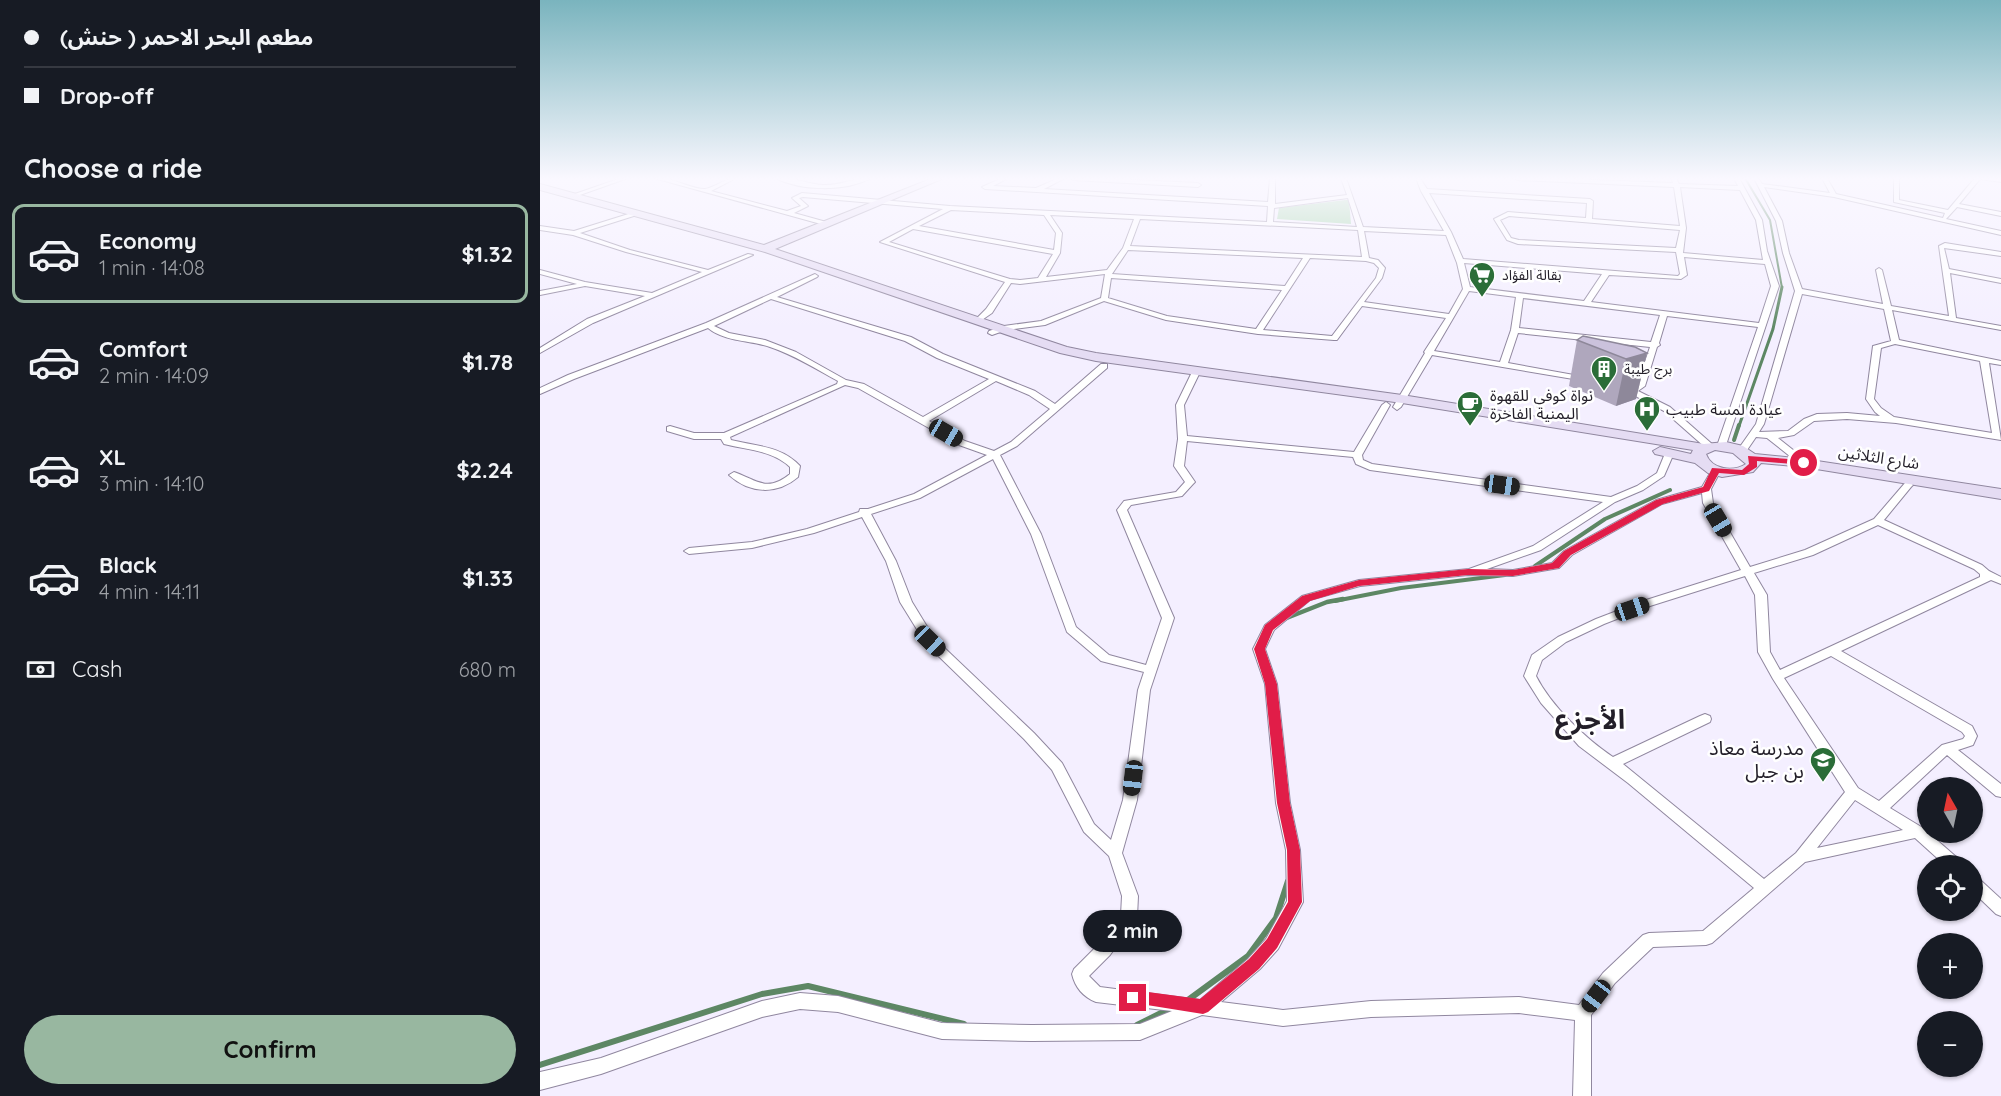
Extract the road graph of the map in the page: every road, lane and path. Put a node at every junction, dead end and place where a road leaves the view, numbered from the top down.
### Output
1 (548, 229) edge
2 (586, 229) edge
3 (664, 229) edge
4 (695, 229) edge
5 (815, 229) edge
6 (908, 229) edge
7 (924, 229) edge
8 (1056, 229) edge
9 (1133, 229) edge
10 (1360, 229) edge
11 (1380, 229) edge
12 (1444, 229) edge
13 (1503, 229) edge
14 (1683, 229) edge
15 (1761, 229) edge
16 (1781, 229) edge
17 (1982, 229) edge
18 (1986, 230) junction
19 (574, 233) junction
20 (1446, 233) junction
21 (2001, 233) edge
22 (2001, 238) edge
23 (1126, 248) junction
24 (766, 249) junction
25 (1057, 253) junction
26 (1679, 253) junction
27 (2001, 254) edge
28 (750, 255) junction
29 (1308, 256) junction
30 (1366, 259) junction
31 (1459, 261) junction
32 (1768, 262) junction
33 (1879, 270) dead end
34 (1946, 270) junction
35 (540, 272) edge
36 (709, 272) junction
37 (1109, 274) junction
38 (1605, 274) junction
39 (815, 276) junction
40 (1041, 279) junction
41 (1009, 281) junction
42 (2001, 282) edge
43 (585, 284) junction
44 (1287, 288) junction
45 (1467, 289) junction
46 (1799, 291) junction
47 (540, 293) edge
48 (1520, 295) junction
49 (652, 296) junction
50 (771, 297) junction
51 (1104, 299) junction
52 (1361, 304) junction
53 (1587, 304) junction
54 (1889, 308) junction
55 (1664, 314) junction
56 (1450, 316) junction
57 (979, 320) junction
58 (1953, 320) junction
59 (709, 325) junction
60 (1761, 326) junction
61 (2001, 328) edge
62 (1515, 330) junction
63 (998, 331) junction
64 (1258, 332) junction
65 (1895, 342) junction
66 (1656, 345) junction
67 (540, 351) edge
68 (1428, 352) junction
69 (1984, 360) junction
70 (2001, 363) edge
71 (1104, 366) junction
72 (1503, 366) junction
73 (1195, 373) junction
74 (996, 378) junction
75 (1591, 380) dead end
76 (842, 382) junction
77 (1613, 385) edge
78 (542, 387) edge
79 (1634, 390) junction
80 (1395, 404) junction
81 (1056, 409) junction
82 (924, 420) junction
83 (1893, 422) junction
84 (670, 429) dead end
85 (1754, 434) junction
86 (725, 436) junction
87 (1770, 436) junction
88 (1999, 437) edge
89 (1182, 438) junction
90 (1708, 450) junction
91 (1669, 453) junction
92 (995, 454) junction
93 (1357, 455) junction
94 (1749, 458) junction
95 (1804, 463) junction
96 (1716, 470) junction
97 (734, 475) dead end
98 (1908, 485) junction
99 (1706, 489) junction
100 (2001, 494) edge
101 (2001, 499) edge
102 (1612, 500) junction
103 (864, 511) junction
104 (1878, 521) junction
105 (689, 551) dead end
106 (1468, 572) junction
107 (1749, 572) junction
108 (1985, 573) junction
109 (2001, 581) edge
110 (1832, 651) junction
111 (1150, 670) junction
112 (1777, 676) junction
113 (1705, 719) dead end
114 (1947, 748) junction
115 (1612, 763) junction
116 (1853, 792) junction
117 (2001, 792) edge
118 (1881, 808) junction
119 (1917, 831) edge
120 (1917, 832) edge
121 (1931, 843) edge
122 (1115, 853) junction
123 (1945, 855) edge
124 (1801, 856) junction
125 (1764, 888) junction
126 (1983, 891) edge
127 (2001, 909) edge
128 (1203, 1007) junction
129 (1583, 1013) junction
130 (540, 1081) edge
131 (1582, 1096) edge

1 - 19 street
2 - 19 street
3 - 28 main road
4 - 24 main road
5 - 24 main road
6 - 41 street
7 - 25 street
8 - 25 street
9 - 23 street
10 - 30 street
11 - 20 street
12 - 20 street
13 - 26 street
14 - 26 street
15 - 32 street
16 - 46 street
17 - 18 street
18 - 21 street
18 - 22 street
19 - 36 street
20 - 31 street
23 - 29 street
23 - 37 street
24 - 28 main road
24 - 57 main road
25 - 40 street
26 - 32 street
26 - 38 street
27 - 34 street
28 - 36 street
28 - 39 main road
29 - 30 street
29 - 44 street
30 - 52 street
31 - 38 street
31 - 45 street
32 - 60 street
33 - 54 street
34 - 42 street
34 - 58 street
35 - 43 street
36 - 49 street
37 - 40 street
37 - 44 street
37 - 51 street
38 - 53 street
39 - 50 street
39 - 63 main road
40 - 41 street
41 - 57 street
43 - 47 street
43 - 49 street
44 - 64 street
45 - 48 street
45 - 56 street
46 - 54 street
46 - 85 street
48 - 53 street
48 - 62 street
49 - 67 street
50 - 59 street
50 - 74 street
51 - 63 street
51 - 64 street
52 - 56 street
52 - 64 street
53 - 55 street
54 - 58 street
54 - 65 street
55 - 60 street
55 - 66 street
56 - 68 street
57 - 63 main road
58 - 61 street
59 - 76 street
59 - 78 street
60 - 90 street
62 - 66 street
62 - 72 street
63 - 71 main road
63 - 73 main road
65 - 69 street
65 - 83 street
66 - 79 street
68 - 72 street
68 - 80 street
69 - 70 street
69 - 88 street
71 - 73 main road
71 - 81 street
72 - 75 street
73 - 80 main road
73 - 89 street
74 - 81 street
74 - 82 street
76 - 82 street
76 - 86 street
77 - 79 street
79 - 90 street
80 - 90 main road
80 - 91 main road
80 - 93 street
81 - 92 street
82 - 92 street
83 - 87 street
83 - 88 street
84 - 86 street
85 - 87 street
85 - 94 street
86 - 97 street
87 - 95 street
89 - 93 street
89 - 111 street
90 - 91 main road
90 - 94 main road
90 - 96 main road
91 - 102 street
92 - 103 street
92 - 111 street
93 - 102 street
94 - 95 main road, شارع الثلاثين
94 - 96 main road
94 - 98 main road, شارع الثلاثين
95 - 100 main road, شارع الثلاثين
96 - 99 street
98 - 101 main road, شارع الثلاثين
98 - 104 street
99 - 106 street
99 - 107 street
102 - 106 street
103 - 105 street
103 - 122 street
104 - 107 street
104 - 108 street
106 - 128 street
107 - 112 street
107 - 115 street
108 - 109 street
108 - 110 street
110 - 112 street
110 - 114 street
111 - 122 street
112 - 116 street
113 - 115 street
114 - 117 street
114 - 118 street
115 - 125 street
116 - 118 street
116 - 124 street
118 - 119 street
120 - 124 street
121 - 123 street
122 - 128 street
124 - 125 street
125 - 129 street
126 - 127 street
128 - 129 street
128 - 130 street
129 - 131 street

